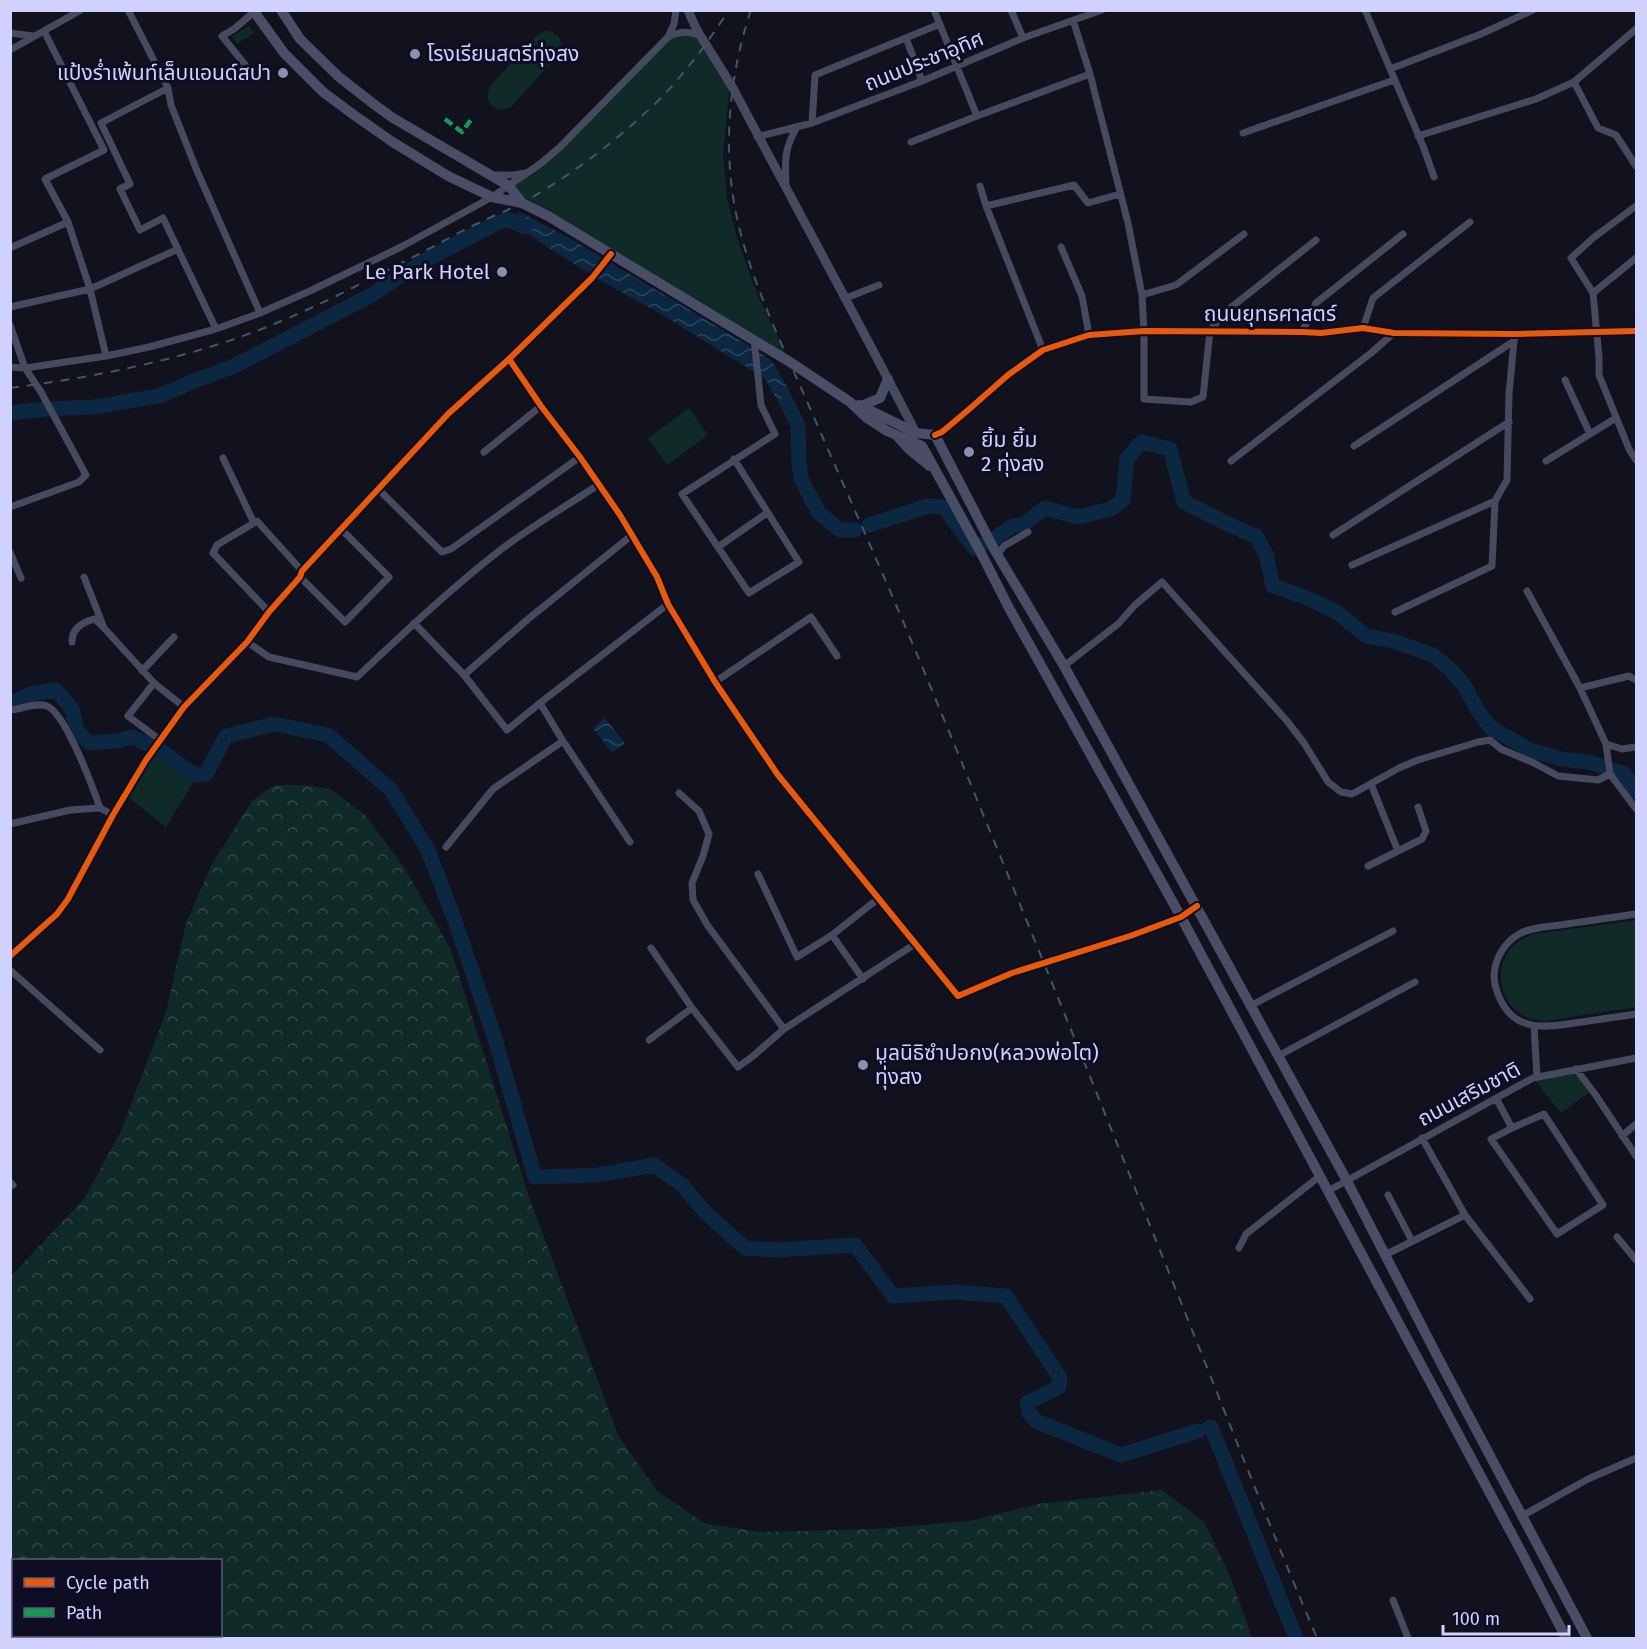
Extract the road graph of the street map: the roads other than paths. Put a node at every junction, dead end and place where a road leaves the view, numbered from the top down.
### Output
1 (81, 10) edge
2 (128, 10) edge
3 (281, 10) edge
4 (676, 10) edge
5 (688, 10) edge
6 (934, 10) edge
7 (1011, 10) edge
8 (1102, 10) edge
9 (1365, 10) edge
10 (1533, 10) edge
11 (254, 11) edge
12 (1073, 20) junction
13 (940, 24) junction
14 (1636, 29) edge
15 (44, 31) junction
16 (10, 33) edge
17 (699, 35) junction
18 (33, 36) junction
19 (668, 37) junction
20 (906, 38) junction
21 (1023, 38) junction
22 (10, 50) edge
23 (957, 65) junction
24 (246, 66) dead end
25 (1390, 69) junction
26 (1090, 74) junction
27 (1394, 80) junction
28 (922, 81) junction
29 (1574, 82) junction
30 (168, 88) junction
31 (977, 116) junction
32 (813, 123) junction
33 (798, 128) junction
34 (1244, 132) dead end
35 (1418, 136) junction
36 (758, 137) junction
37 (911, 142) dead end
38 (540, 164) junction
39 (1636, 166) edge
40 (490, 174) junction
41 (1434, 177) dead end
42 (510, 186) junction
43 (980, 186) dead end
44 (786, 189) junction
45 (1120, 194) junction
46 (492, 197) junction
47 (522, 203) junction
48 (986, 206) junction
49 (1636, 206) edge
50 (68, 222) junction
51 (1470, 222) dead end
52 (1244, 234) dead end
53 (1403, 234) dead end
54 (1316, 240) dead end
55 (1061, 247) dead end
56 (10, 248) edge
57 (178, 249) junction
58 (609, 257) junction
59 (1636, 258) edge
60 (592, 278) joint
61 (879, 285) dead end
62 (90, 289) junction
63 (1593, 293) junction
64 (1142, 295) junction
65 (846, 298) junction
66 (10, 307) edge
67 (260, 313) junction
68 (10, 325) edge
69 (1364, 328) junction
70 (216, 329) junction
71 (1144, 331) junction
72 (1210, 331) junction
73 (1636, 331) edge
74 (1302, 332) junction
75 (1394, 333) junction
76 (1597, 333) junction
77 (1089, 335) junction
78 (1515, 337) junction
79 (754, 343) junction
80 (1043, 350) junction
81 (106, 356) junction
82 (509, 359) junction
83 (10, 367) edge
84 (24, 368) junction
85 (888, 380) junction
86 (1565, 380) dead end
87 (855, 404) junction
88 (541, 406) junction
89 (1616, 418) junction
90 (1509, 422) junction
91 (916, 433) junction
92 (1590, 434) junction
93 (897, 435) junction
94 (935, 435) junction
95 (922, 446) junction
96 (1354, 447) dead end
97 (484, 452) dead end
98 (580, 457) junction
99 (223, 458) dead end
100 (734, 459) junction
101 (1636, 460) edge
102 (1230, 461) dead end
103 (1546, 461) dead end
104 (936, 473) junction
105 (598, 485) junction
106 (378, 489) junction
107 (1495, 501) junction
108 (10, 507) edge
109 (767, 513) junction
110 (254, 523) junction
111 (341, 529) junction
112 (1028, 532) dead end
113 (633, 535) junction
114 (1333, 535) dead end
115 (718, 547) junction
116 (996, 551) junction
117 (10, 552) edge
118 (1352, 564) dead end
119 (301, 574) junction
120 (84, 577) dead end
121 (21, 578) dead end
122 (1527, 591) dead end
123 (668, 604) junction
124 (269, 612) junction
125 (1395, 612) dead end
126 (414, 623) junction
127 (104, 628) junction
128 (174, 637) dead end
129 (72, 642) dead end
130 (247, 642) junction
131 (837, 656) dead end
132 (1064, 666) junction
133 (142, 671) junction
134 (464, 675) junction
135 (1636, 680) edge
136 (715, 682) junction
137 (154, 683) junction
138 (1580, 688) junction
139 (540, 703) junction
140 (184, 707) junction
141 (10, 710) edge
142 (159, 741) junction
143 (563, 741) junction
144 (1606, 744) junction
145 (1636, 747) edge
146 (1610, 774) junction
147 (1371, 784) junction
148 (679, 793) dead end
149 (1418, 807) dead end
150 (100, 808) junction
151 (1636, 809) edge
152 (113, 815) junction
153 (10, 824) edge
154 (630, 842) dead end
155 (446, 847) dead end
156 (1398, 851) junction
157 (1368, 866) dead end
158 (759, 874) dead end
159 (879, 898) junction
160 (1197, 906) junction
161 (1636, 914) edge
162 (1181, 917) junction
163 (1393, 931) dead end
164 (832, 935) junction
165 (915, 944) junction
166 (651, 948) dead end
167 (10, 956) edge
168 (10, 970) edge
169 (863, 979) junction
170 (1415, 982) dead end
171 (1250, 1006) junction
172 (692, 1008) junction
173 (1636, 1014) edge
174 (1534, 1026) junction
175 (784, 1029) junction
176 (649, 1040) dead end
177 (100, 1050) dead end
178 (1278, 1056) junction
179 (1636, 1058) edge
180 (1576, 1069) junction
181 (1537, 1077) junction
182 (1496, 1098) junction
183 (1636, 1124) edge
184 (1512, 1128) junction
185 (1622, 1136) junction
186 (1422, 1138) junction
187 (1636, 1156) edge
188 (1320, 1176) junction
189 (1347, 1180) junction
190 (1328, 1191) junction
191 (1388, 1195) dead end
192 (1465, 1215) junction
193 (1617, 1237) dead end
194 (1412, 1242) junction
195 (1239, 1248) dead end
196 (1385, 1255) junction
197 (1636, 1260) edge
198 (1530, 1299) dead end
199 (1636, 1458) edge
200 (1522, 1516) junction
201 (1393, 1600) dead end
202 (1408, 1638) edge
203 (1566, 1638) edge
204 (1587, 1638) edge

1 - 15 street
2 - 30 street
3 - 40 main road
4 - 19 street
5 - 17 street
6 - 13 street
7 - 21 street
8 - 12 street, ถนนประชาอุทิศ
9 - 25 street
10 - 25 street
11 - 24 street
11 - 46 main road
12 - 21 street, ถนนประชาอุทิศ
12 - 26 street
13 - 20 street
13 - 23 street
14 - 29 street
15 - 18 street
15 - 50 street
16 - 18 street
17 - 19 street
17 - 36 street
18 - 22 street
19 - 38 street
20 - 28 street
20 - 32 street
21 - 23 street, ถนนประชาอุทิศ
23 - 28 street, ถนนประชาอุทิศ
23 - 31 street
25 - 27 street
26 - 31 street
26 - 45 street
27 - 34 street
27 - 35 street
28 - 32 street, ถนนประชาอุทิศ
29 - 35 street
29 - 39 street
30 - 57 street
30 - 67 street
31 - 37 street
32 - 33 street, ถนนประชาอุทิศ
33 - 36 street, ถนนประชาอุทิศ
33 - 44 street
35 - 41 street
36 - 44 street
38 - 40 street
38 - 42 street
40 - 42 main road
42 - 46 street
42 - 47 main road
43 - 48 street
44 - 65 street
45 - 48 street
45 - 64 street
46 - 47 main road
46 - 67 street
47 - 58 main road
48 - 80 street
49 - 63 street
50 - 56 street
50 - 62 street
51 - 69 street
52 - 64 street
53 - 74 street
54 - 72 street
55 - 77 street
57 - 62 street
57 - 70 street
58 - 60 street
58 - 79 main road
59 - 63 street
60 - 82 street
61 - 65 street
62 - 66 street
62 - 81 street
63 - 76 street
64 - 71 street
65 - 85 street
67 - 70 street
68 - 84 street
69 - 74 street, ถนนยุทธศาสตร์
69 - 75 street, ถนนยุทธศาสตร์
70 - 81 street
71 - 72 street, ถนนยุทธศาสตร์
71 - 72 street
71 - 77 street, ถนนยุทธศาสตร์
72 - 74 street, ถนนยุทธศาสตร์
73 - 76 street, ถนนยุทธศาสตร์
75 - 78 street, ถนนยุทธศาสตร์
75 - 102 street
76 - 78 street, ถนนยุทธศาสตร์
76 - 89 street
77 - 80 street, ถนนยุทธศาสตร์
78 - 90 street
78 - 96 street
79 - 87 main road
79 - 100 street
80 - 94 street, ถนนยุทธศาสตร์
81 - 84 street
82 - 88 street
82 - 106 street
83 - 84 street
84 - 108 street
85 - 87 main road
85 - 91 street
86 - 92 street
87 - 91 main road
87 - 93 main road
88 - 97 street
88 - 98 street
89 - 92 street
89 - 101 street
90 - 107 street
90 - 114 street
91 - 94 main road
91 - 95 street
92 - 103 street
93 - 95 main road
93 - 104 main road
94 - 116 main road
95 - 104 main road
98 - 105 street
98 - 106 street
99 - 110 street
100 - 109 street
100 - 115 street
104 - 162 main road
105 - 113 street
105 - 126 street
106 - 111 street
107 - 118 street
107 - 125 street
109 - 115 street
109 - 115 street
110 - 119 street
110 - 124 street
111 - 119 street
111 - 119 street
112 - 116 street
113 - 123 street
113 - 134 street
116 - 132 main road
117 - 121 street
119 - 124 street
120 - 127 street
122 - 138 street
123 - 136 street
123 - 139 street
124 - 130 street
126 - 130 street
126 - 134 street
127 - 129 street
127 - 133 street
128 - 133 street
130 - 140 street
131 - 136 street
132 - 147 street
132 - 160 main road
133 - 137 street
134 - 139 street
135 - 138 street
136 - 159 street
137 - 140 street
137 - 142 street
138 - 144 street
139 - 143 street
140 - 142 street
141 - 150 street
142 - 152 street
143 - 154 street
143 - 155 street
144 - 145 street
144 - 146 street
146 - 147 street
146 - 151 street
147 - 156 street
148 - 175 street
149 - 156 street
150 - 152 street
150 - 153 street
152 - 167 street
156 - 157 street
158 - 164 street
159 - 164 street
159 - 165 street
160 - 162 street
160 - 171 main road
161 - 174 street
162 - 165 street
162 - 188 main road
163 - 171 street
164 - 169 street
165 - 169 street
166 - 172 street
168 - 177 street
169 - 175 street
170 - 178 street
171 - 178 main road
172 - 175 street
172 - 176 street
173 - 174 street
174 - 181 street
178 - 189 main road
179 - 180 street, ถนนเสริมชาติ
180 - 181 street, ถนนเสริมชาติ
180 - 185 street
181 - 182 street, ถนนเสริมชาติ
182 - 184 street
182 - 186 street, ถนนเสริมชาติ
183 - 185 street
184 - 184 street
185 - 187 street
186 - 189 street, ถนนเสริมชาติ
186 - 192 street
188 - 190 main road
188 - 195 street
189 - 190 street, ถนนเสริมชาติ
189 - 196 main road
190 - 203 main road
191 - 194 street
192 - 194 street
192 - 198 street
193 - 197 street
194 - 196 street
196 - 200 main road
199 - 200 street
200 - 204 main road
201 - 202 street

